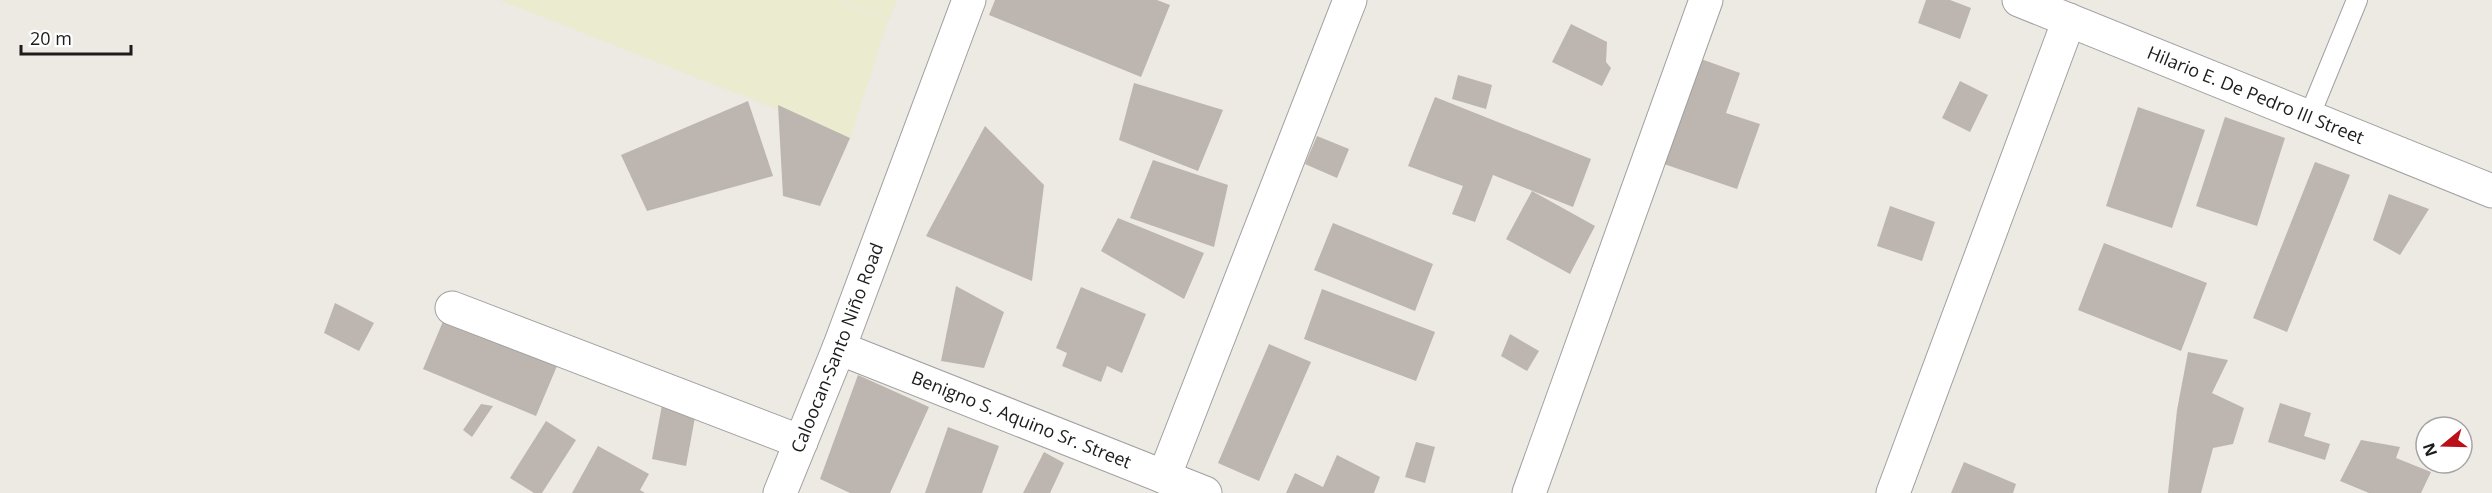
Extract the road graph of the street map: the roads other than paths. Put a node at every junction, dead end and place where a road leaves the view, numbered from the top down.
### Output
1 (969, 0) edge
2 (1350, 0) edge
3 (1706, 0) edge
4 (2019, 0) edge
5 (2357, 0) edge
6 (2069, 20) junction
7 (2309, 117) junction
8 (2492, 191) edge
9 (452, 308) dead end
10 (839, 348) junction
11 (801, 442) junction
12 (1164, 477) junction
13 (780, 493) edge
14 (1205, 493) edge
15 (1529, 493) edge
16 (1893, 493) edge

1 - 10 street, Caloocan-Santo Niño Road
2 - 12 street
3 - 15 street
4 - 6 street, Hilario E. De Pedro III Street
5 - 7 lane
6 - 7 street, Hilario E. De Pedro III Street
6 - 16 street
7 - 8 street, Hilario E. De Pedro III Street
9 - 11 street
10 - 11 street, Caloocan-Santo Niño Road
10 - 12 street, Benigno S. Aquino Sr. Street
11 - 13 street, Caloocan-Santo Niño Road
12 - 14 street, Benigno S. Aquino Sr. Street

